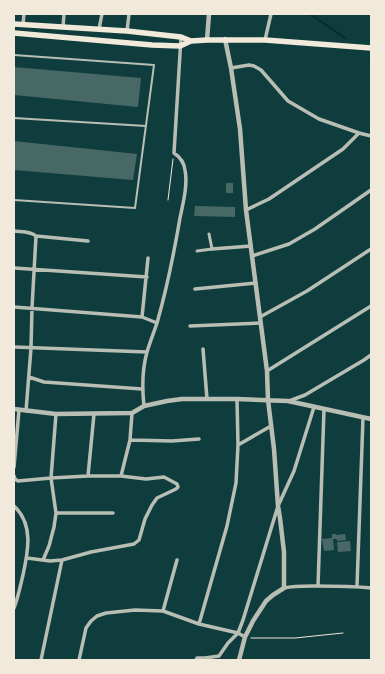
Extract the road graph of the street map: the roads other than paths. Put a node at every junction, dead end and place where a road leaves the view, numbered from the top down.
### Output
1 (24, 14) edge
2 (64, 14) edge
3 (102, 14) edge
4 (129, 14) edge
5 (208, 14) edge
6 (271, 14) edge
7 (14, 24) edge
8 (23, 24) junction
9 (63, 27) junction
10 (99, 29) junction
11 (127, 31) junction
12 (14, 33) edge
13 (181, 37) junction
14 (225, 39) junction
15 (207, 40) junction
16 (265, 40) junction
17 (191, 41) junction
18 (180, 46) junction
19 (371, 48) edge
20 (14, 55) edge
21 (231, 68) junction
22 (14, 118) edge
23 (146, 126) junction
24 (359, 132) junction
25 (371, 136) edge
26 (371, 190) edge
27 (14, 200) edge
28 (246, 210) junction
29 (14, 231) edge
30 (209, 234) dead end
31 (36, 236) junction
32 (88, 241) dead end
33 (251, 246) junction
34 (212, 249) junction
35 (371, 249) edge
36 (197, 251) dead end
37 (252, 256) junction
38 (148, 258) dead end
39 (14, 268) edge
40 (34, 270) junction
41 (147, 277) junction
42 (256, 283) junction
43 (195, 289) dead end
44 (371, 306) edge
45 (14, 307) edge
46 (32, 308) junction
47 (142, 317) junction
48 (260, 317) junction
49 (157, 323) junction
50 (261, 323) junction
51 (190, 326) dead end
52 (14, 347) edge
53 (31, 348) junction
54 (204, 349) dead end
55 (147, 352) junction
56 (371, 355) edge
57 (266, 372) junction
58 (29, 377) junction
59 (142, 389) junction
60 (207, 399) junction
61 (238, 399) junction
62 (268, 400) junction
63 (288, 401) junction
64 (144, 406) junction
65 (314, 407) junction
66 (16, 409) edge
67 (324, 409) junction
68 (26, 410) junction
69 (132, 413) junction
70 (56, 414) junction
71 (94, 414) junction
72 (363, 418) junction
73 (371, 419) edge
74 (271, 426) junction
75 (199, 439) dead end
76 (130, 440) junction
77 (238, 445) junction
78 (14, 450) edge
79 (14, 467) edge
80 (14, 476) edge
81 (88, 476) junction
82 (121, 476) junction
83 (51, 478) junction
84 (14, 506) edge
85 (278, 506) junction
86 (56, 513) junction
87 (113, 514) dead end
88 (27, 558) junction
89 (43, 560) junction
90 (62, 560) junction
91 (177, 560) dead end
92 (318, 586) junction
93 (357, 586) junction
94 (284, 588) junction
95 (371, 588) edge
96 (14, 608) edge
97 (163, 611) junction
98 (199, 624) junction
99 (238, 633) junction
100 (245, 637) junction
101 (196, 659) edge
102 (41, 660) edge
103 (79, 660) edge
104 (239, 660) edge

1 - 8 street
2 - 9 street
3 - 10 street
4 - 11 street
5 - 15 street
6 - 16 street
7 - 8 main road
8 - 9 main road
9 - 10 main road
10 - 11 main road
11 - 13 main road
12 - 18 main road
13 - 17 main road
13 - 18 street
14 - 15 main road
14 - 16 main road
14 - 21 street
15 - 17 main road
16 - 19 main road
17 - 18 main road
18 - 49 street
20 - 23 lane
21 - 24 street
21 - 28 street
22 - 23 lane
23 - 27 lane
24 - 25 street
24 - 28 street
26 - 37 street
28 - 33 street
29 - 31 street
30 - 34 street
31 - 32 street
31 - 40 street
33 - 34 street
33 - 37 street
34 - 36 street
35 - 48 street
37 - 42 street
38 - 41 street
39 - 40 street
40 - 41 street
40 - 46 street
41 - 47 street
42 - 43 street
42 - 48 street
44 - 57 street
45 - 46 street
46 - 47 street
46 - 53 street
47 - 49 street
48 - 50 street
49 - 55 street
50 - 51 street
50 - 57 street
52 - 53 street
53 - 55 street
53 - 58 street
54 - 60 street
55 - 59 street
56 - 63 street
57 - 62 street
58 - 59 street
58 - 68 street
59 - 64 street
60 - 61 street
60 - 64 street
61 - 62 street
61 - 77 street
62 - 63 street
62 - 74 street
63 - 65 street
64 - 69 street
65 - 67 street
65 - 85 street
66 - 68 street
66 - 78 street
67 - 72 street
67 - 92 street
68 - 70 street
69 - 71 street
69 - 76 street
70 - 71 street
70 - 83 street
71 - 81 street
72 - 73 street
72 - 93 street
74 - 77 street
74 - 85 street
75 - 76 street
76 - 82 street
77 - 98 street
78 - 79 street
80 - 83 street
81 - 82 street
81 - 83 street
82 - 90 street
83 - 86 street
84 - 88 street
85 - 94 street
85 - 99 street
86 - 87 street
86 - 89 street
88 - 89 street
88 - 96 street
89 - 90 street
90 - 102 street
91 - 97 street
92 - 93 street
92 - 94 street
93 - 95 street
94 - 100 street
97 - 98 street
97 - 103 street
98 - 99 street
99 - 100 street
99 - 101 street
100 - 104 street

